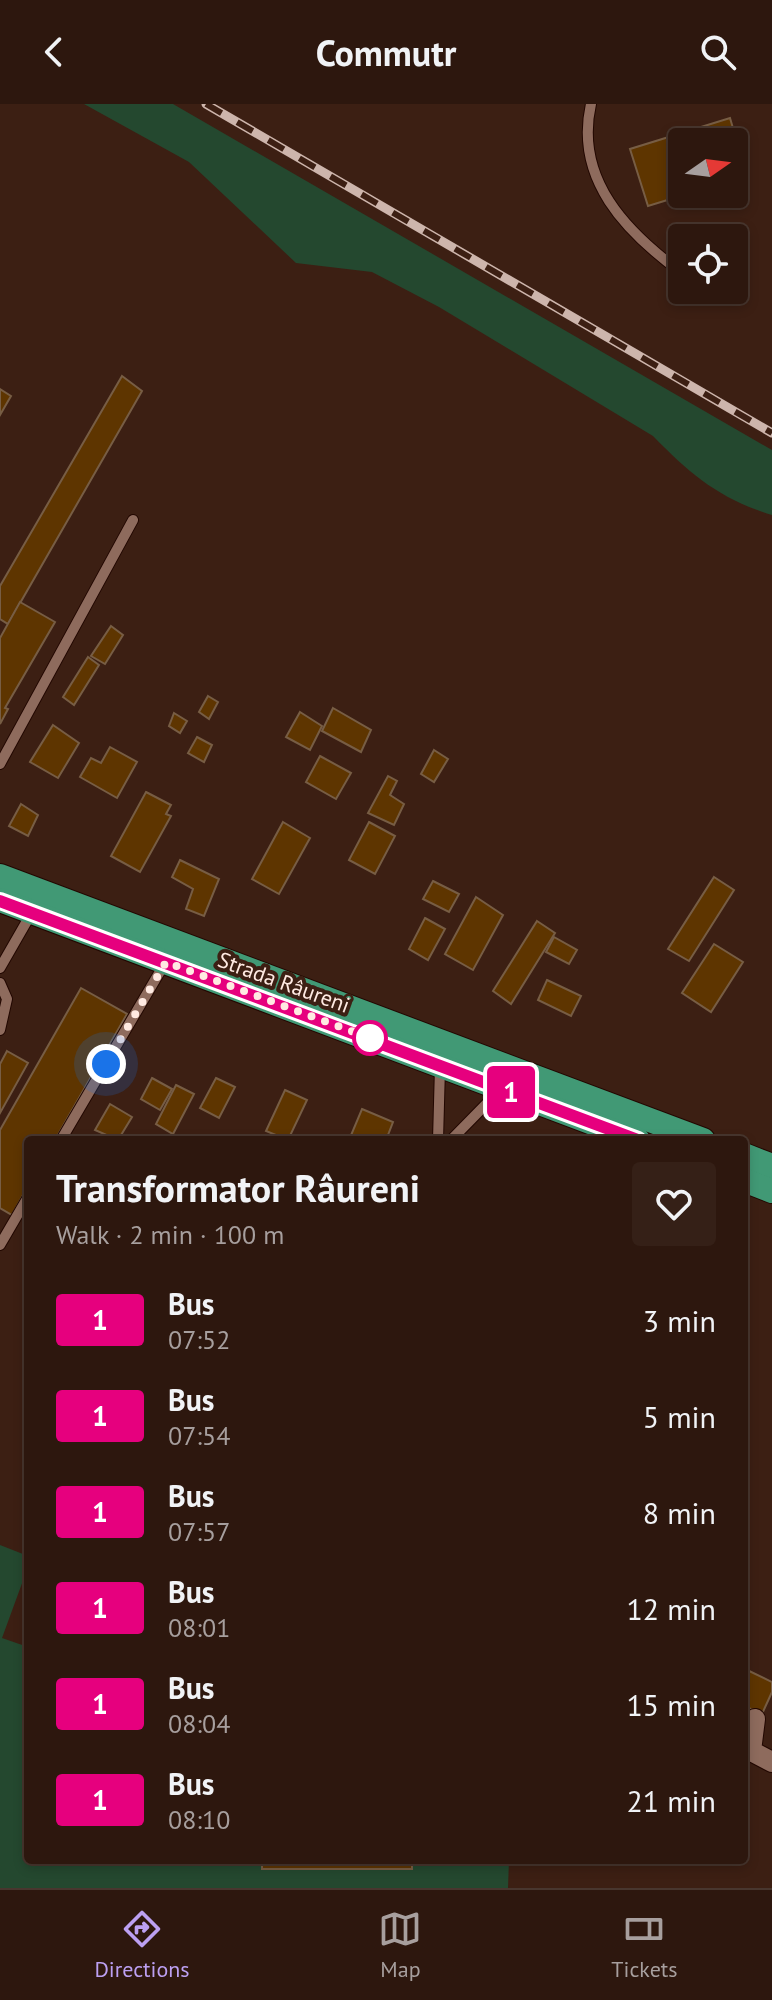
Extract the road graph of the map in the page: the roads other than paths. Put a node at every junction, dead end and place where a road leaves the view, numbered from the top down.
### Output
1 (591, 104) edge
2 (668, 260) edge
3 (133, 520) dead end
4 (0, 764) edge
5 (0, 876) edge
6 (0, 900) edge
7 (32, 912) junction
8 (166, 962) junction
9 (0, 968) edge
10 (0, 983) edge
11 (0, 1030) edge
12 (440, 1065) junction
13 (502, 1088) junction
14 (63, 1136) edge
15 (438, 1136) edge
16 (455, 1136) edge
17 (628, 1136) edge
18 (692, 1136) edge
19 (748, 1157) edge
20 (772, 1166) edge
21 (748, 1182) edge
22 (772, 1191) edge
23 (24, 1204) edge
24 (0, 1245) edge
25 (755, 1719) dead end
26 (772, 1762) edge

1 - 2 lane
3 - 4 lane
5 - 18 main road, Strada Râureni
6 - 7 main road, Strada Râureni
7 - 8 main road, Strada Râureni
7 - 9 lane
8 - 12 main road, Strada Râureni
8 - 14 lane
10 - 11 lane
12 - 13 main road, Strada Râureni
12 - 15 lane
13 - 16 lane
13 - 17 main road, Strada Râureni
19 - 20 main road
21 - 22 main road
23 - 24 lane
25 - 26 street

